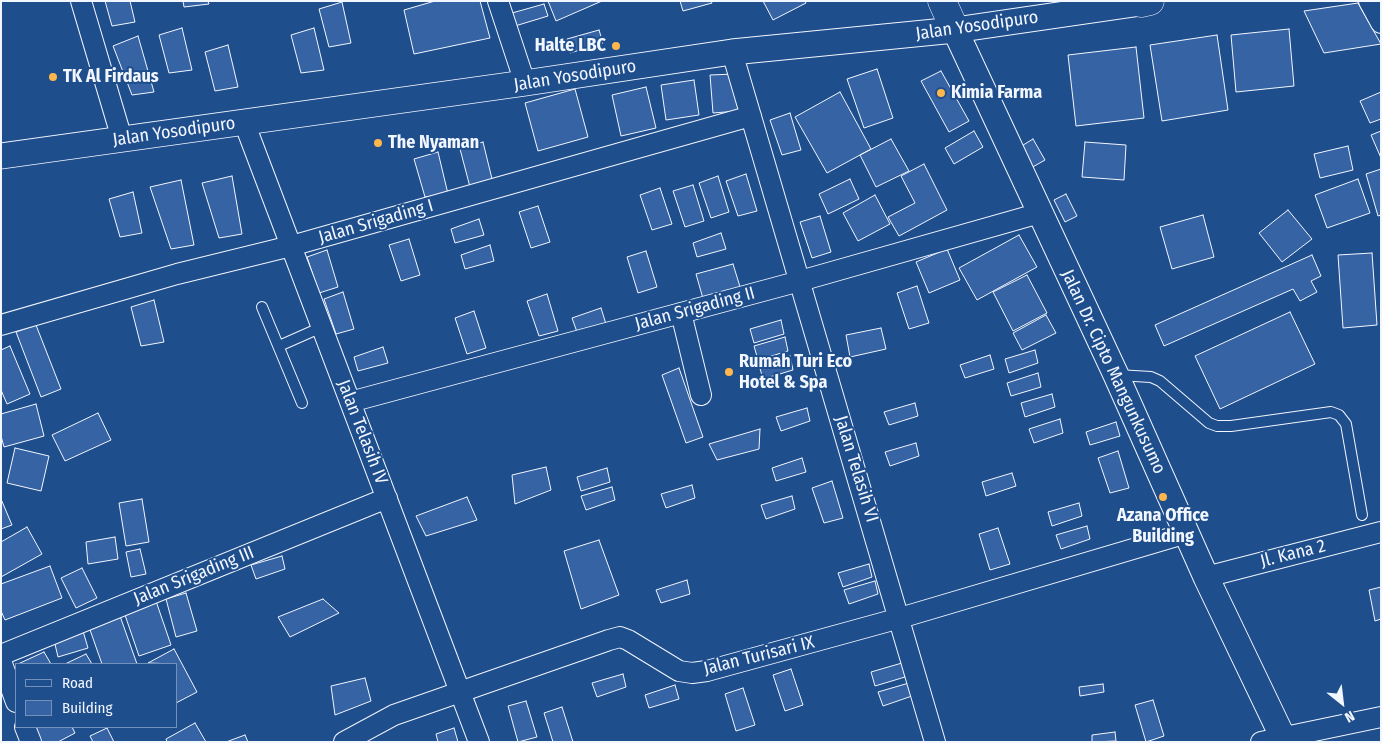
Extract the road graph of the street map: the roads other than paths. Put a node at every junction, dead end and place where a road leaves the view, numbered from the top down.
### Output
1 (80, 1) edge
2 (498, 1) edge
3 (942, 1) edge
4 (1369, 1) edge
5 (1144, 2) edge
6 (1381, 23) edge
7 (955, 30) junction
8 (732, 52) junction
9 (525, 84) junction
10 (751, 116) junction
11 (244, 122) junction
12 (122, 139) junction
13 (1, 156) edge
14 (1040, 213) junction
15 (291, 246) junction
16 (800, 281) junction
17 (262, 307) dead end
18 (681, 313) junction
19 (1, 325) edge
20 (322, 327) junction
21 (278, 346) junction
22 (1116, 376) junction
23 (701, 395) dead end
24 (350, 402) junction
25 (302, 403) dead end
26 (387, 498) junction
27 (1362, 515) dead end
28 (1381, 532) edge
29 (1187, 533) junction
30 (1206, 577) junction
31 (900, 618) junction
32 (1, 655) edge
33 (1, 661) edge
34 (460, 691) junction
35 (15, 699) edge
36 (1381, 717) edge
37 (25, 728) edge
38 (1276, 740) edge
39 (31, 742) edge
40 (344, 742) edge
41 (479, 742) edge
42 (935, 742) edge

1 - 12 street
2 - 9 street
3 - 7 main road, Jalan Dr. Cipto Mangunkusumo
4 - 6 street
5 - 7 street, Jalan Yosodipuro
7 - 8 street, Jalan Yosodipuro
7 - 14 street, Jalan Dr. Cipto Mangunkusumo
8 - 9 street, Jalan Yosodipuro
8 - 10 street, Jalan Telasih VI
9 - 11 street, Jalan Yosodipuro
10 - 15 street, Jalan Srigading I
10 - 16 street, Jalan Telasih VI
11 - 12 street, Jalan Yosodipuro
11 - 15 street, Jalan Telasih IV
12 - 13 street, Jalan Yosodipuro
14 - 16 street, Jalan Srigading II
14 - 22 street, Jalan Dr. Cipto Mangunkusumo
15 - 19 street, Jalan Srigading I
15 - 20 street, Jalan Telasih IV
16 - 18 street, Jalan Srigading II
16 - 31 street, Jalan Telasih VI
17 - 21 lane
18 - 23 street
18 - 24 street, Jalan Srigading II
20 - 21 lane
20 - 24 street, Jalan Telasih IV
21 - 25 lane
22 - 27 lane
22 - 29 street, Jalan Dr. Cipto Mangunkusumo
24 - 26 street, Jalan Telasih IV
26 - 32 street, Jalan Srigading III
26 - 34 street, Jalan Telasih IV
28 - 30 street, Jl. Kana 2
29 - 30 street, Jalan Dr. Cipto Mangunkusumo
29 - 31 street, Jalan Turisari IX
30 - 38 street, Jalan Dr. Cipto Mangunkusumo
31 - 34 street, Jalan Turisari IX
31 - 42 street, Jalan Telasih VI
33 - 35 street
34 - 40 street, Jalan Turisari IX
34 - 41 street, Jalan Telasih IV
36 - 38 street
37 - 39 street

